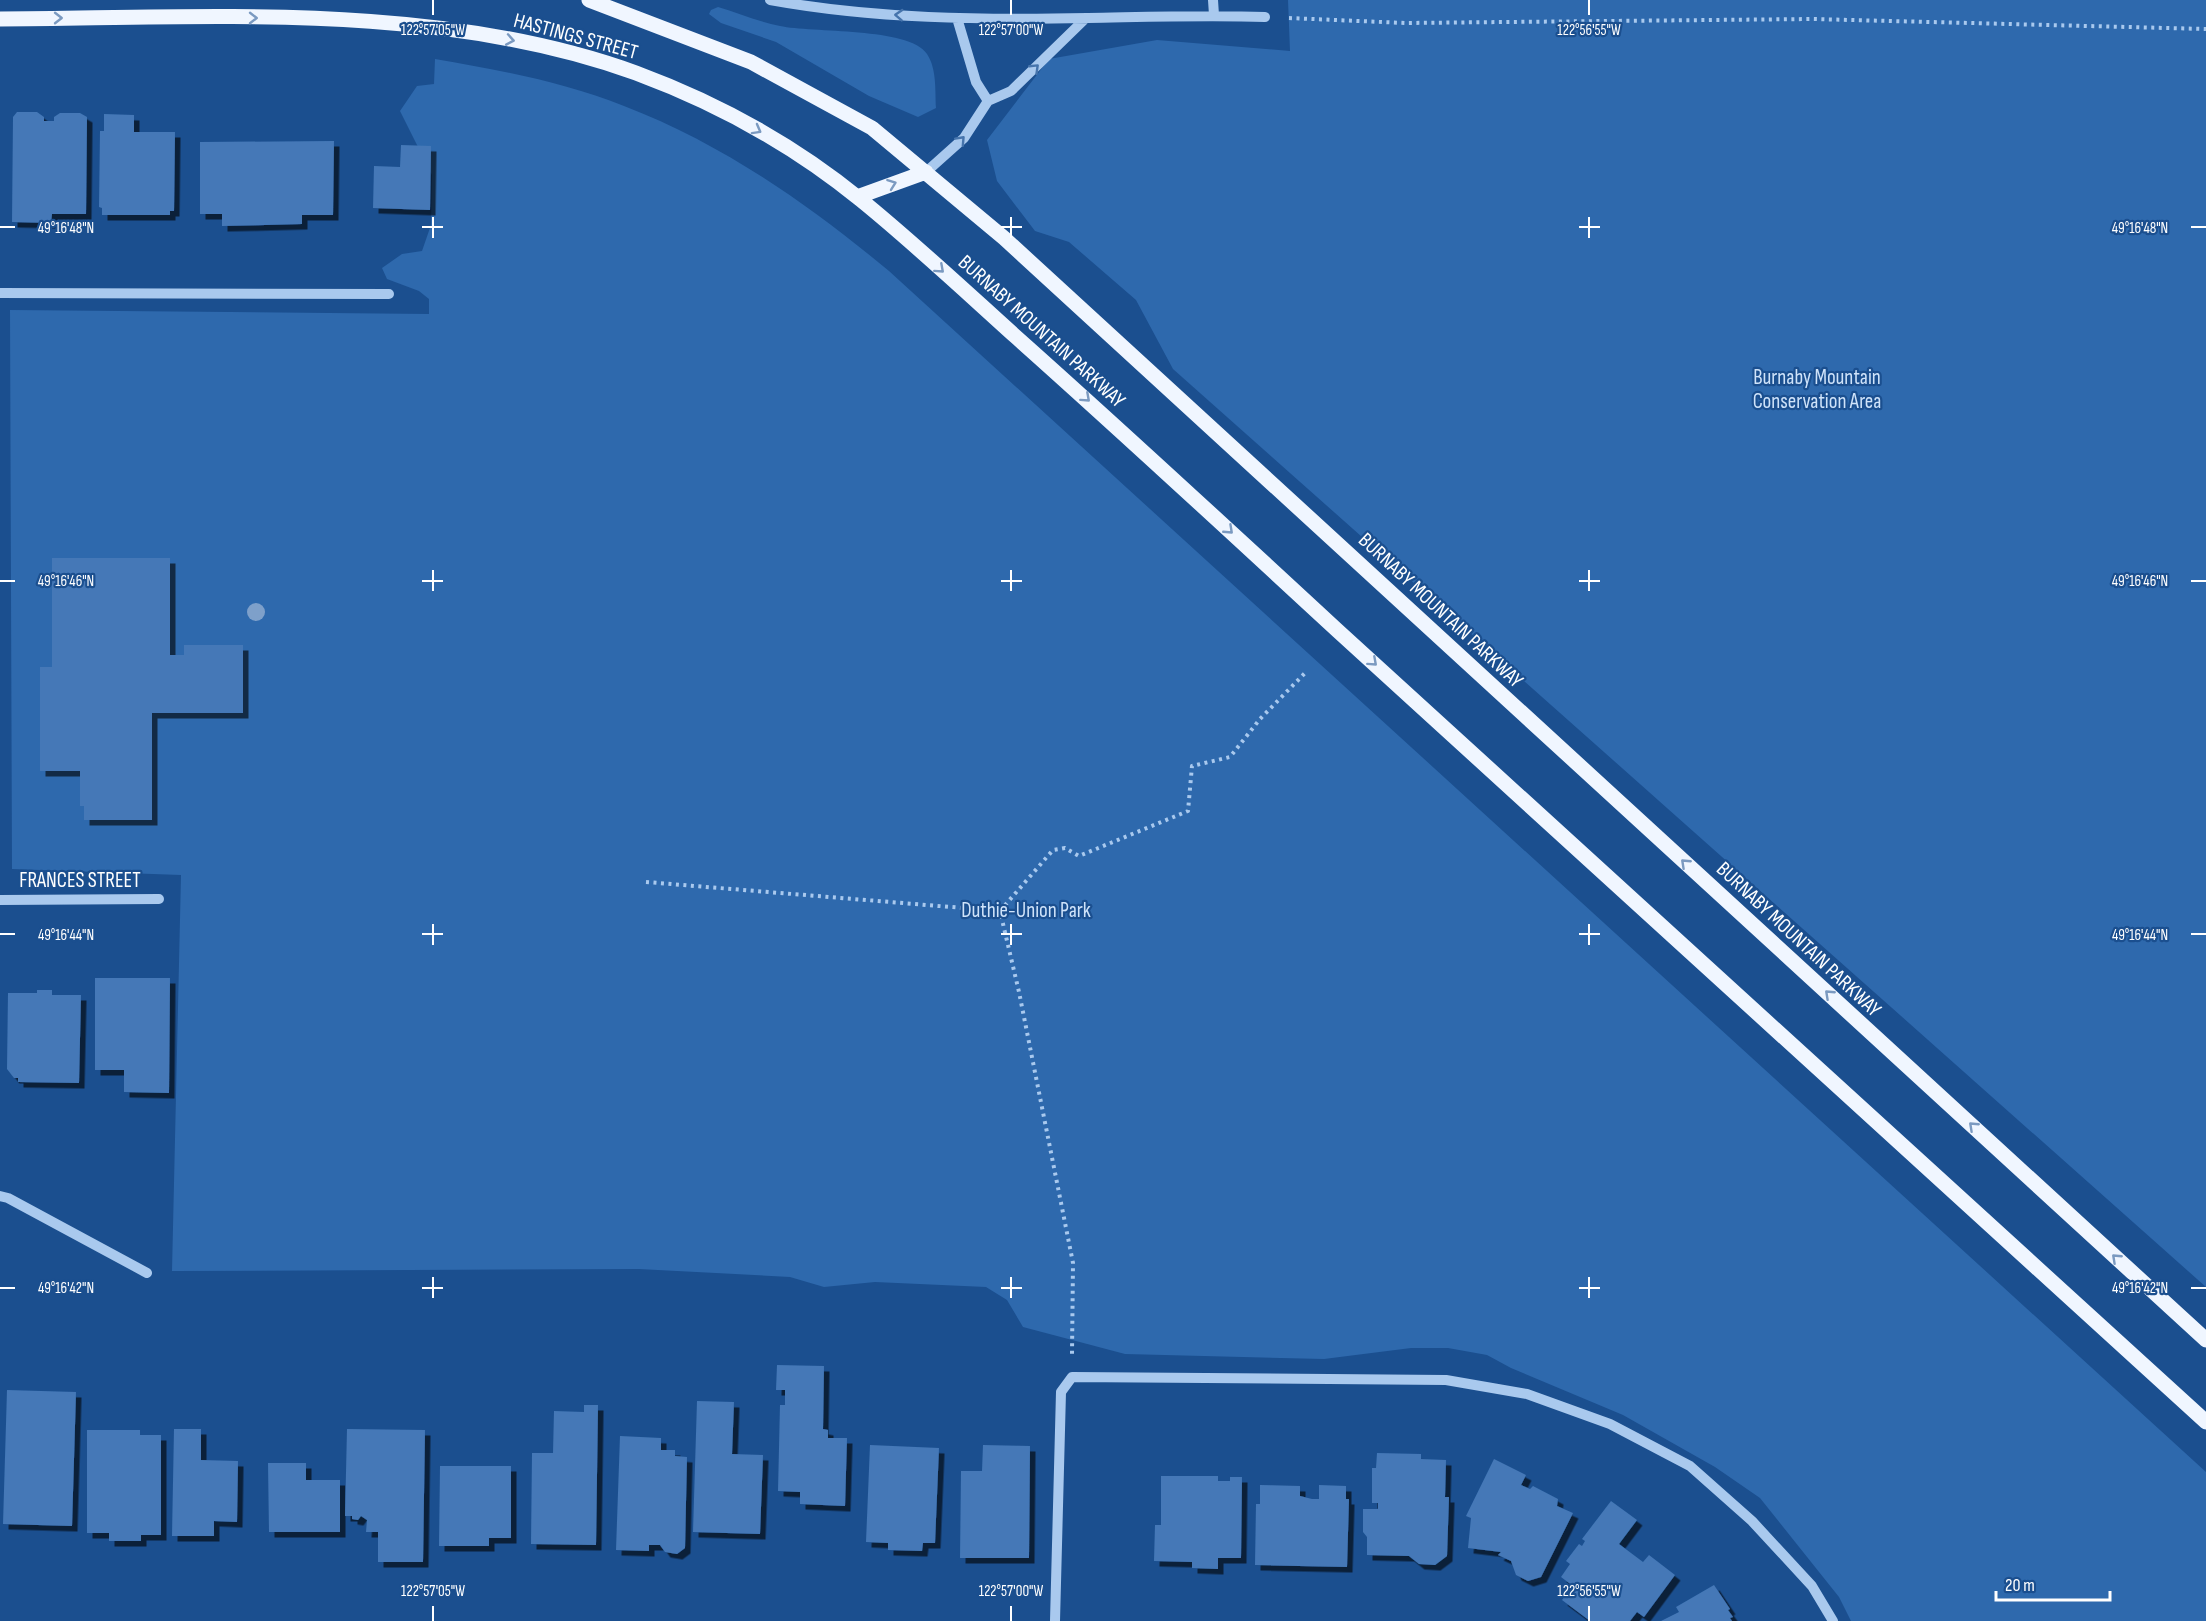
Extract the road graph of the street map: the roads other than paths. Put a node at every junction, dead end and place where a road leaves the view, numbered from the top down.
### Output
1 (589, 0) edge
2 (770, 0) edge
3 (1214, 0) edge
4 (1214, 15) junction
5 (1265, 17) road end
6 (957, 18) junction
7 (1086, 18) junction
8 (0, 19) edge
9 (988, 101) junction
10 (926, 172) junction
11 (857, 197) junction
12 (0, 293) edge
13 (389, 294) dead end
14 (159, 899) dead end
15 (0, 900) edge
16 (0, 1197) edge
17 (147, 1273) dead end
18 (2206, 1340) edge
19 (2206, 1422) edge
20 (1055, 1621) edge
21 (1833, 1621) edge

1 - 10 main road, BURNABY MOUNTAIN PARKWAY
6 -> 2 street
3 - 4 street
4 - 5 street
4 - 7 street
6 - 7 street
6 - 9 street
9 -> 7 street
8 -> 11 main road, HASTINGS STREET
10 -> 9 street
11 -> 10 main road
18 -> 10 main road, BURNABY MOUNTAIN PARKWAY
11 -> 19 main road, BURNABY MOUNTAIN PARKWAY
12 - 13 street
14 - 15 street, FRANCES STREET
16 - 17 street
20 - 21 street

